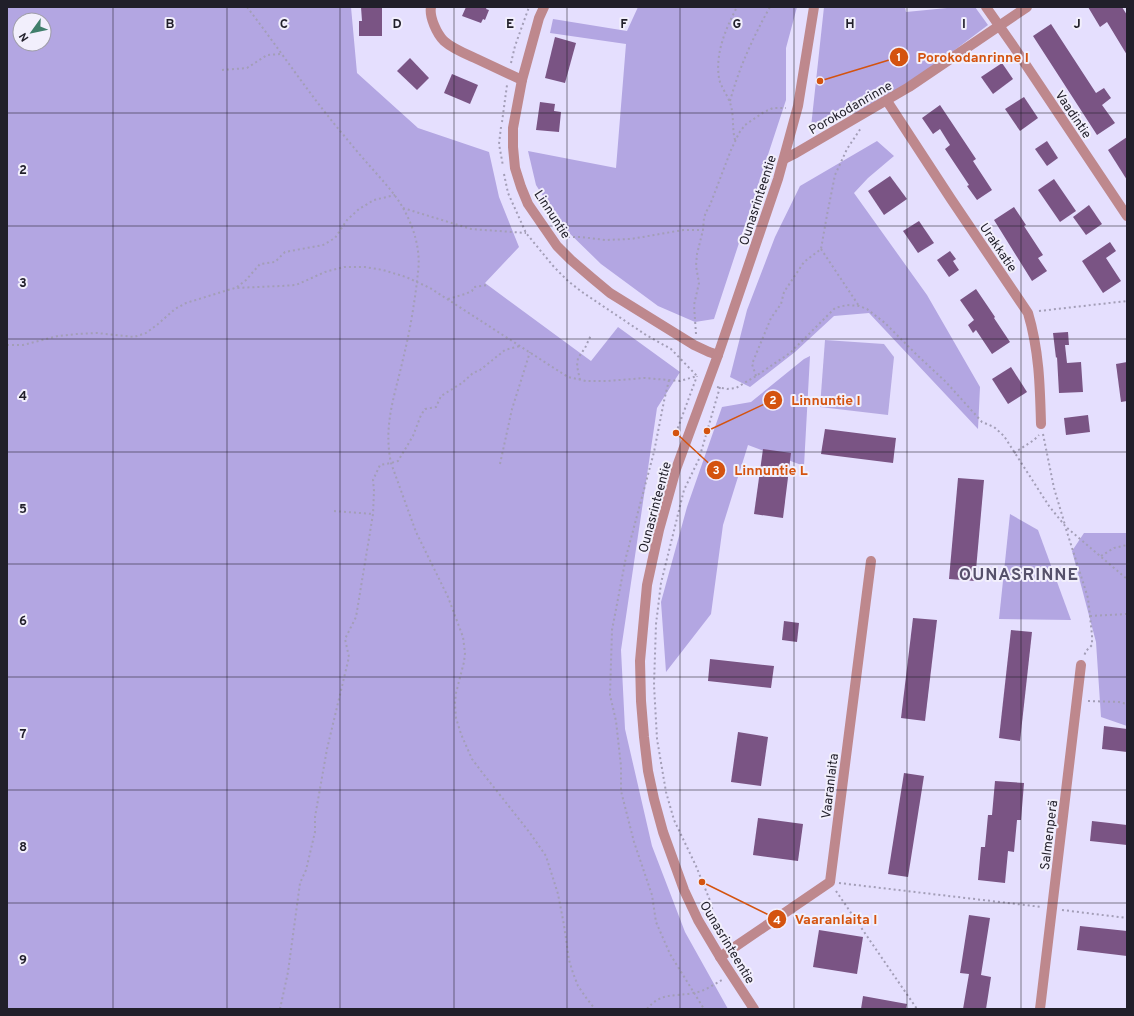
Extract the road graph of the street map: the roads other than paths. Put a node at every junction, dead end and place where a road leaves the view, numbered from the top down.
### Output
1 (430, 7) edge
2 (544, 7) edge
3 (814, 7) edge
4 (986, 7) edge
5 (1027, 7) edge
6 (999, 26) junction
7 (522, 80) junction
8 (888, 101) junction
9 (784, 159) junction
10 (1127, 216) edge
11 (718, 356) junction
12 (1042, 428) road end
13 (871, 561) dead end
14 (1081, 665) road end
15 (720, 958) junction
16 (754, 1009) edge
17 (1040, 1009) edge

1 - 7 street
2 - 7 street, Linnuntie
3 - 9 street, Ounasrinteentie
4 - 6 street, Vaadintie
5 - 6 street, Porokodanrinne
6 - 8 street, Porokodanrinne
6 - 10 street, Vaadintie
7 - 11 street, Linnuntie
8 - 9 street, Porokodanrinne
8 - 12 street, Urakkatie
9 - 11 street, Ounasrinteentie
11 - 15 street, Ounasrinteentie
13 - 15 street, Vaaranlaita
14 - 17 street, Salmenperä
15 - 16 street, Ounasrinteentie

